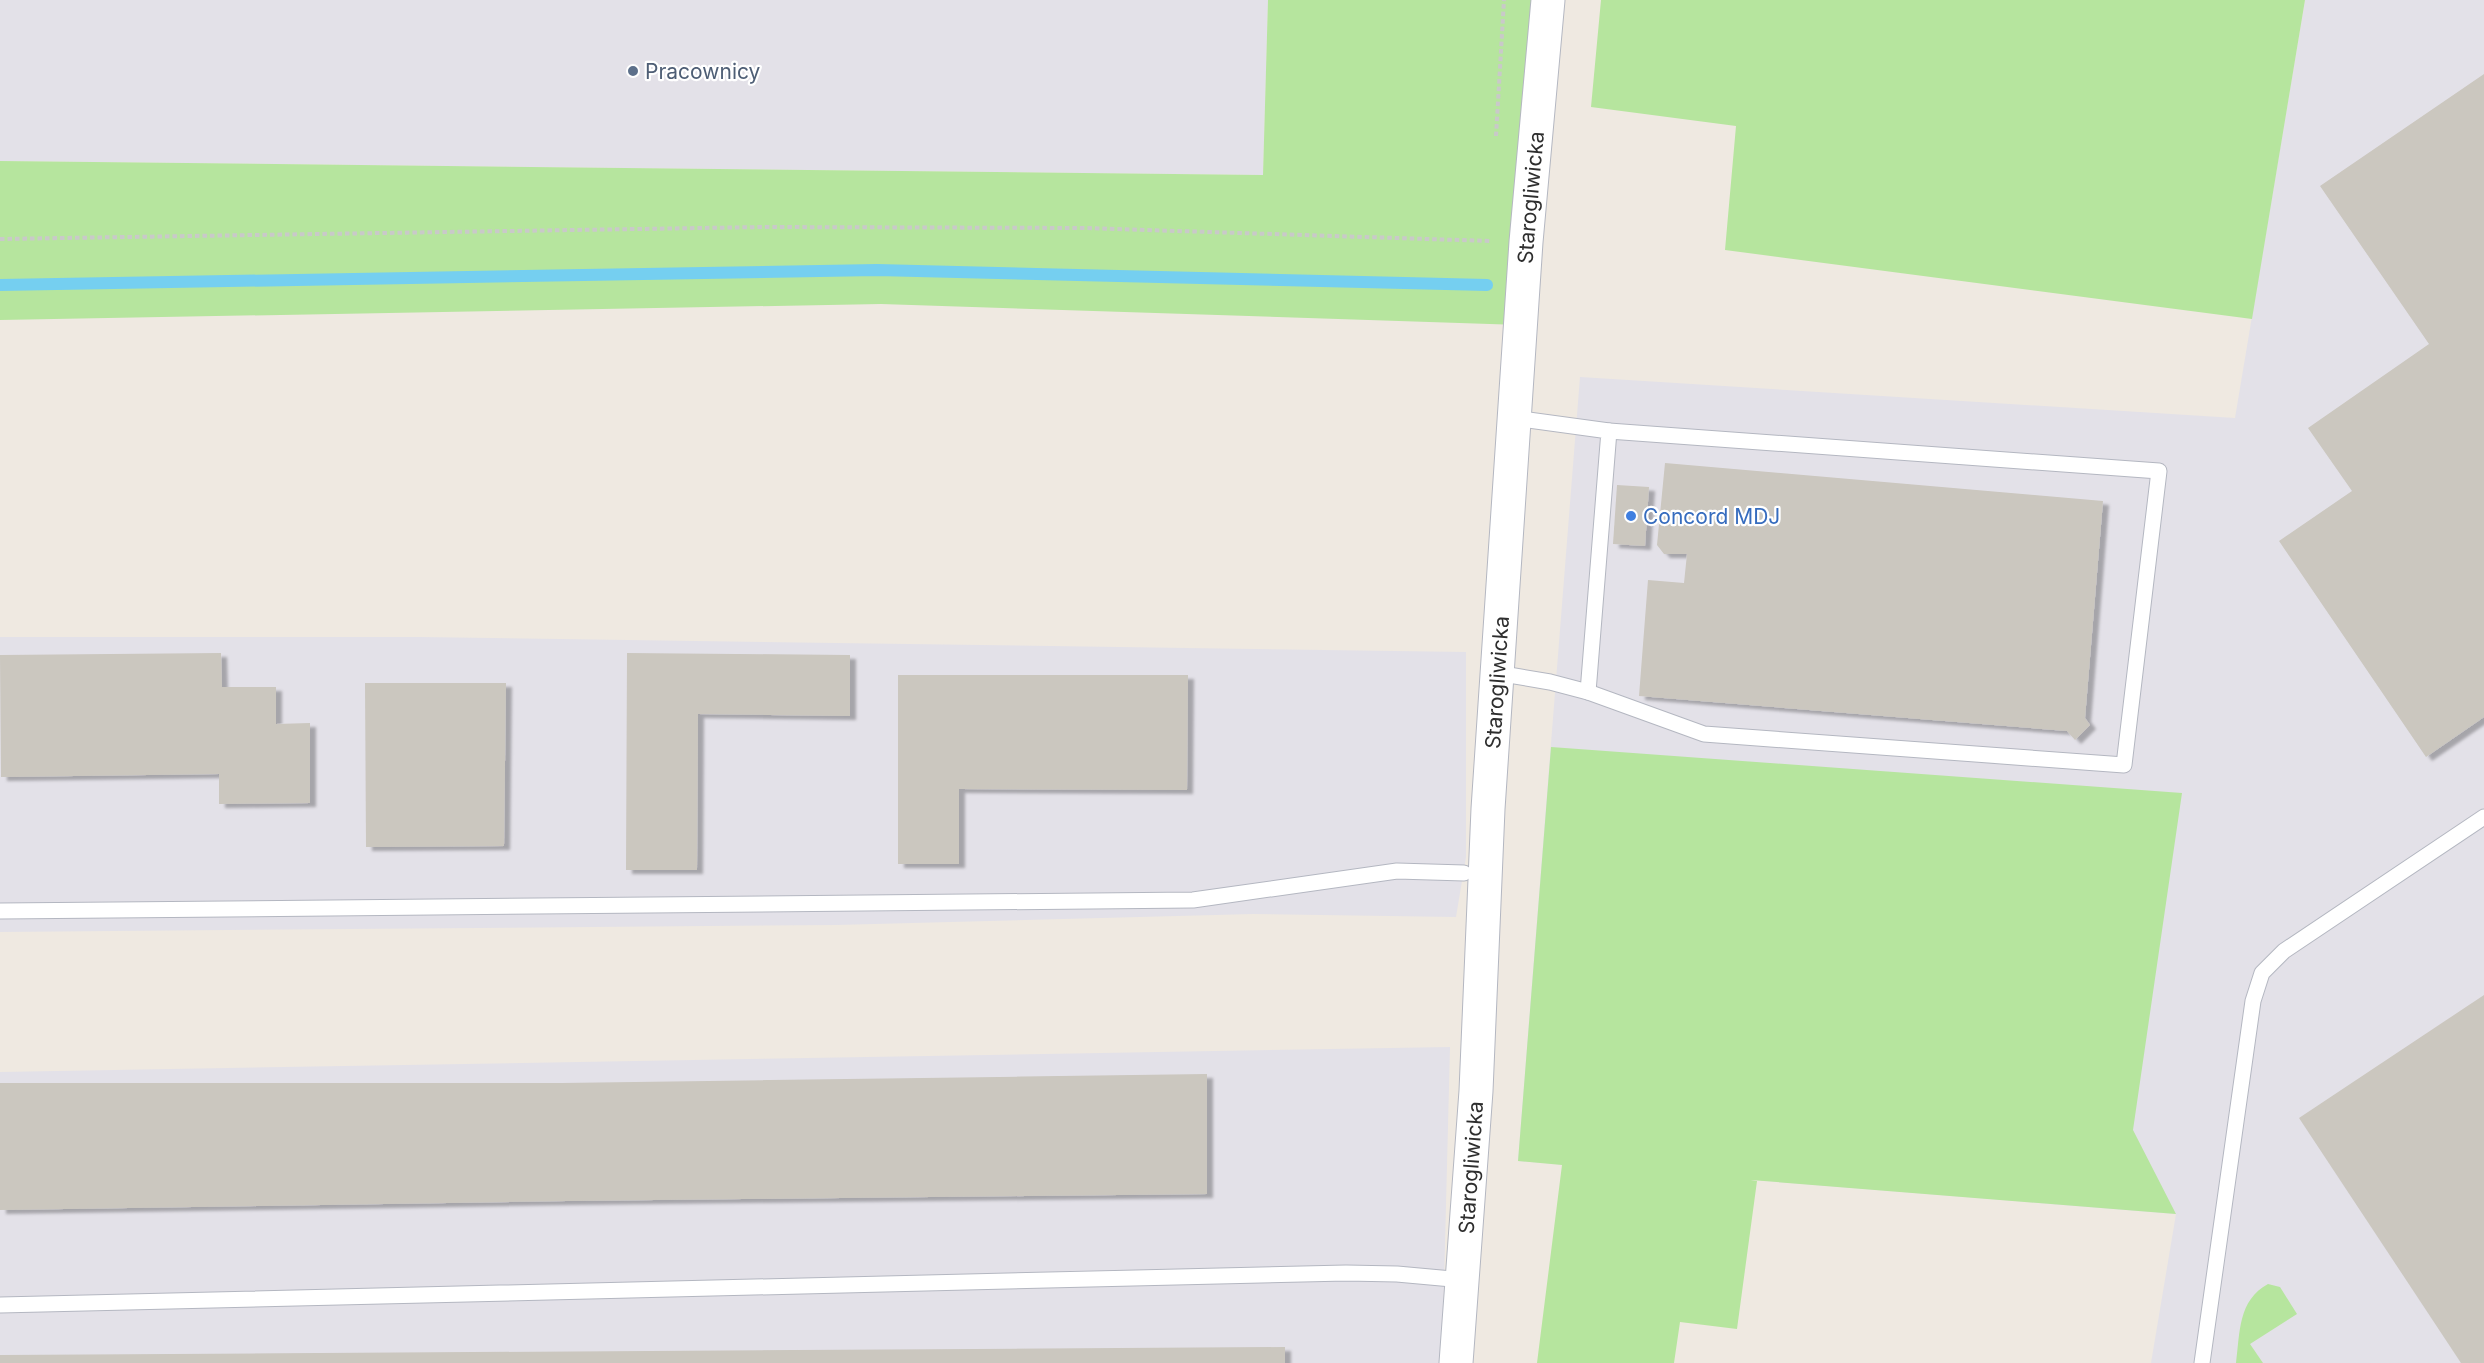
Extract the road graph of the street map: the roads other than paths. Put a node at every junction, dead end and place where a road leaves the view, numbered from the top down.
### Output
1 (1548, 0) edge
2 (1514, 418) junction
3 (1609, 431) junction
4 (1497, 673) junction
5 (1588, 692) junction
6 (2484, 817) edge
7 (1464, 873) dead end
8 (0, 911) edge
9 (1463, 1280) junction
10 (0, 1305) edge
11 (1456, 1363) edge
12 (2202, 1363) edge

1 - 2 street, Starogliwicka
2 - 3 lane
2 - 4 street, Starogliwicka
3 - 5 lane
3 - 5 lane
4 - 5 lane
4 - 9 street, Starogliwicka
6 - 12 lane
7 - 8 lane
9 - 10 lane
9 - 11 street, Starogliwicka

